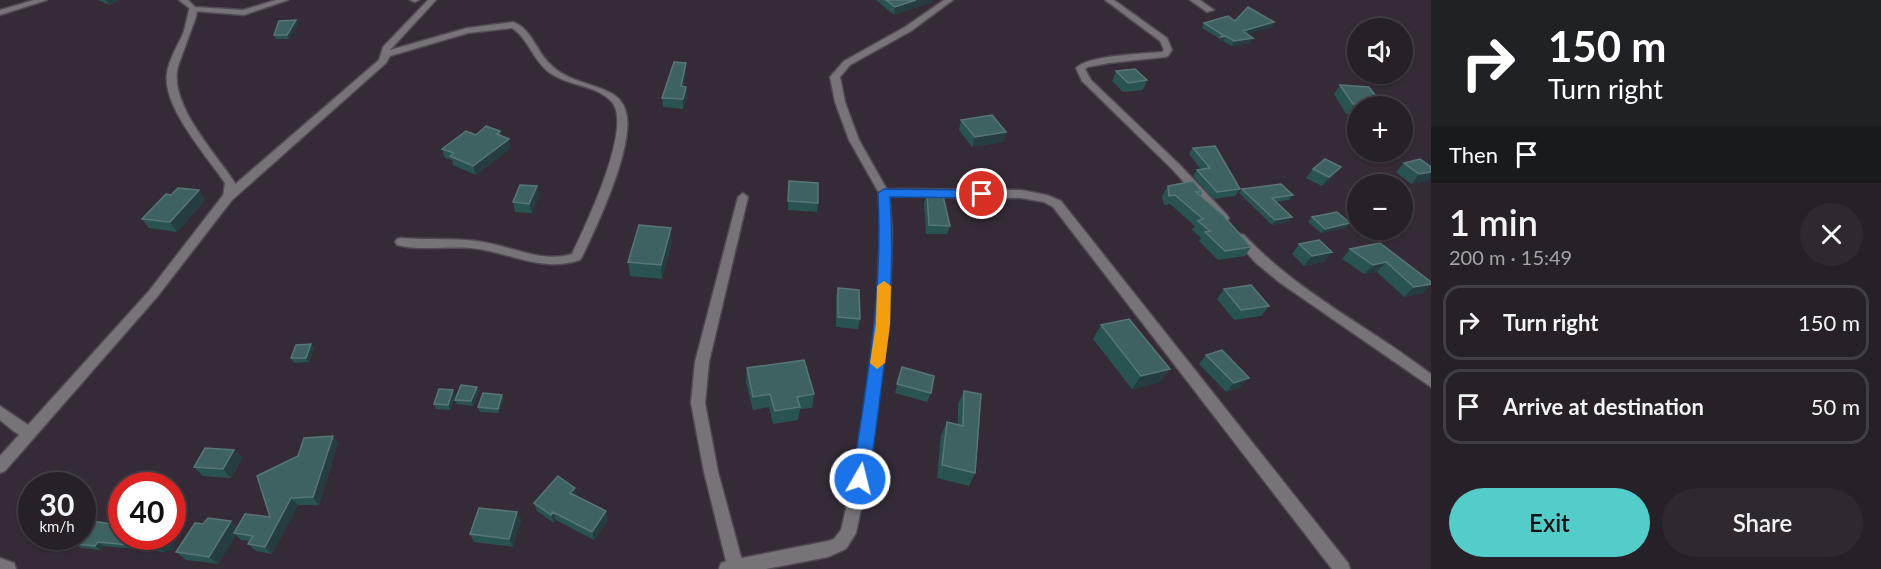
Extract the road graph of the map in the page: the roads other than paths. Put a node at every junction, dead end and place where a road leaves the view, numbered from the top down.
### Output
1 (43, 0) edge
2 (183, 0) edge
3 (284, 0) edge
4 (432, 0) edge
5 (949, 0) edge
6 (1109, 0) edge
7 (1194, 0) edge
8 (193, 9) junction
9 (1210, 10) dead end
10 (0, 13) edge
11 (383, 61) junction
12 (884, 193) junction
13 (228, 197) junction
14 (743, 197) dead end
15 (401, 242) dead end
16 (1431, 381) edge
17 (0, 412) edge
18 (29, 433) junction
19 (0, 466) edge
20 (0, 566) edge
21 (731, 568) edge
22 (8, 569) edge
23 (1342, 569) edge

1 - 10 street
2 - 8 street
3 - 8 street
4 - 11 street
5 - 12 street
6 - 16 street
7 - 9 street
8 - 13 street
11 - 13 street
11 - 15 street
12 - 21 street
12 - 23 street
13 - 18 street
14 - 21 street
17 - 18 street
18 - 19 street
20 - 22 street

